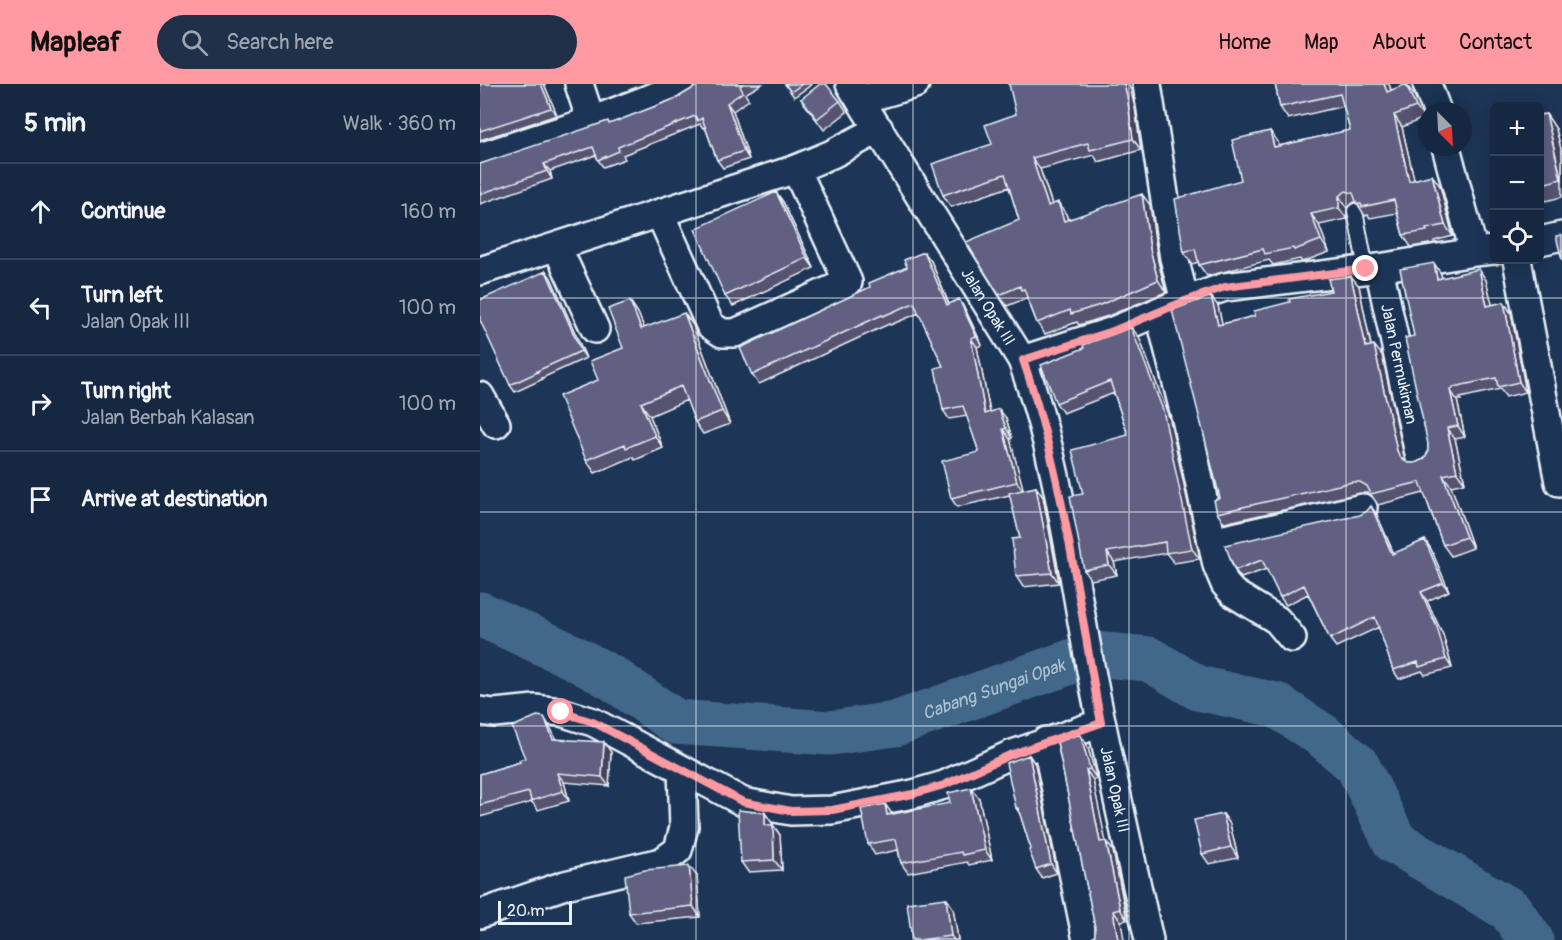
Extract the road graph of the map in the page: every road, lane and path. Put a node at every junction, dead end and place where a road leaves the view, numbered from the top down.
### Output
1 (579, 84) edge
2 (915, 84) edge
3 (1147, 84) edge
4 (1427, 84) edge
5 (679, 85) edge
6 (855, 92) edge
7 (1434, 102) edge
8 (591, 121) junction
9 (879, 129) junction
10 (1449, 156) edge
11 (480, 157) edge
12 (796, 169) junction
13 (1355, 211) edge
14 (660, 214) junction
15 (1562, 236) edge
16 (1544, 240) edge
17 (557, 247) junction
18 (1484, 251) edge
19 (1518, 264) edge
20 (1372, 268) junction
21 (480, 271) edge
22 (1185, 301) junction
23 (1159, 311) junction
24 (595, 329) dead end
25 (1023, 360) junction
26 (480, 396) edge
27 (496, 424) dead end
28 (1420, 458) edge
29 (1559, 483) dead end
30 (1362, 508) dead end
31 (1212, 542) junction
32 (1292, 638) dead end
33 (480, 711) edge
34 (1099, 712) junction
35 (1046, 741) junction
36 (682, 770) junction
37 (480, 914) edge
38 (1087, 940) edge
39 (1149, 940) edge

1 - 8 street
2 - 6 street
3 - 22 street
4 - 7 street
5 - 8 street
6 - 9 street, Jalan Opak III
8 - 11 street
9 - 12 street
9 - 25 street, Jalan Opak III
10 - 18 street
12 - 14 street
12 - 14 street
13 - 20 lane
14 - 17 street
15 - 16 street
17 - 21 street
17 - 24 street
18 - 20 street
19 - 29 street
20 - 22 street
20 - 28 street, Jalan Permukiman
22 - 23 street
23 - 25 street
23 - 31 street
25 - 34 street, Jalan Opak III
26 - 27 street
30 - 31 street
31 - 32 street
33 - 36 street
34 - 35 street
34 - 39 street, Jalan Opak III
35 - 36 street
35 - 38 street
36 - 37 street

